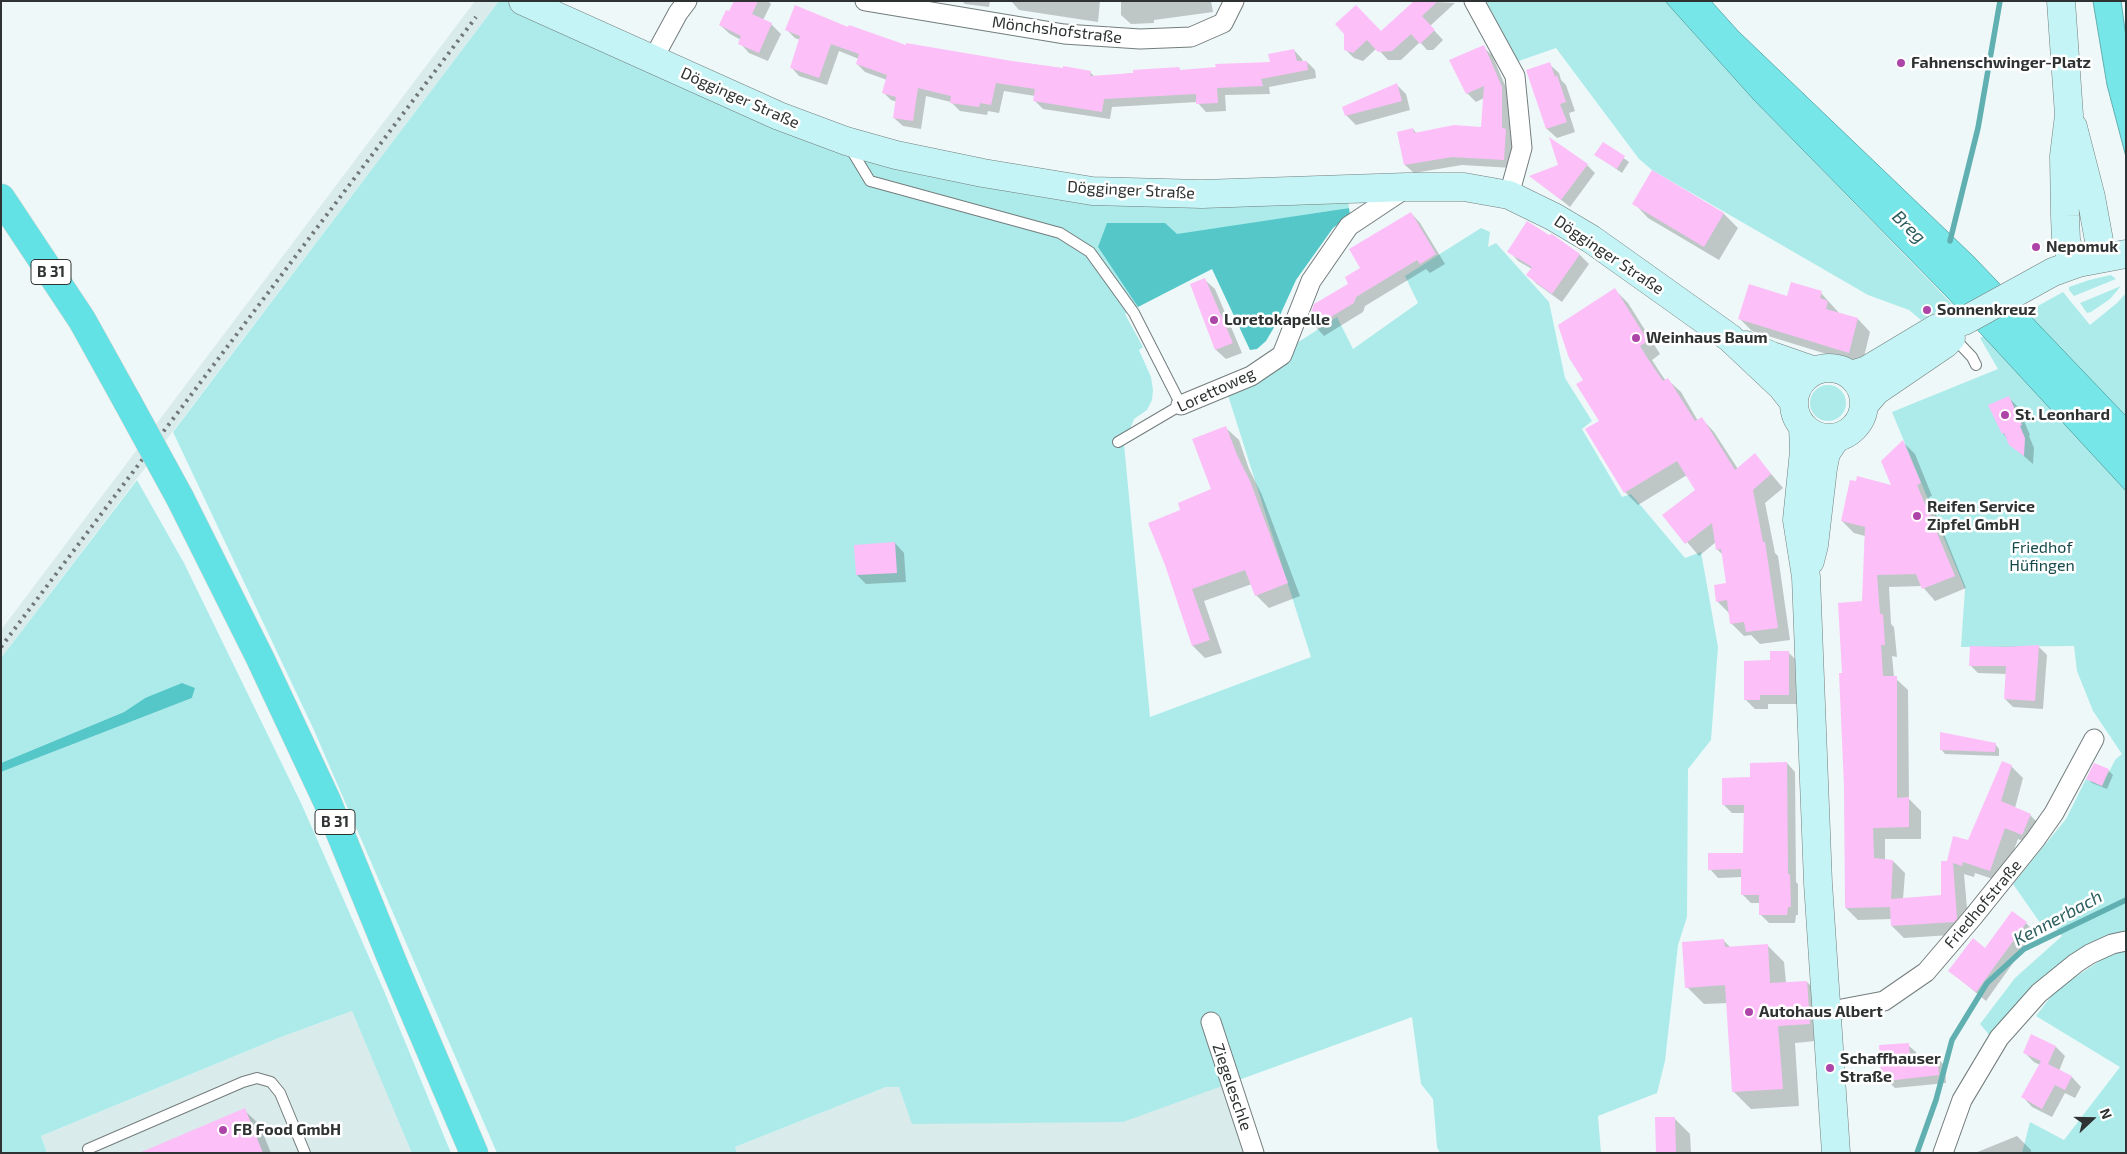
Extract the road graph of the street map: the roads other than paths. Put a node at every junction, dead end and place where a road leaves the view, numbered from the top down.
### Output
1 (523, 1) edge
2 (687, 1) edge
3 (864, 1) edge
4 (1234, 1) edge
5 (1474, 1) edge
6 (2061, 1) edge
7 (653, 59) junction
8 (2070, 115) junction
9 (846, 141) junction
10 (1407, 187) junction
11 (1509, 195) junction
12 (1, 198) edge
13 (2114, 256) edge
14 (2073, 265) junction
15 (1958, 329) junction
16 (1730, 338) junction
17 (1976, 365) dead end
18 (1814, 371) junction
19 (1850, 375) junction
20 (1793, 401) junction
21 (1181, 405) junction
22 (1864, 406) junction
23 (1803, 427) junction
24 (1836, 438) junction
25 (1118, 442) dead end
26 (1806, 577) junction
27 (2094, 739) dead end
28 (2126, 941) edge
29 (1826, 1012) junction
30 (1210, 1022) dead end
31 (88, 1149) dead end
32 (305, 1153) edge
33 (474, 1153) edge
34 (1254, 1153) edge
35 (1836, 1153) edge
36 (1943, 1153) edge

1 - 7 main road, Dögginger Straße
2 - 7 street
3 - 4 street, Mönchshofstraße
5 - 11 street
6 - 8 main road
7 - 9 main road, Dögginger Straße
8 - 13 main road
8 - 14 main road
9 - 10 main road, Dögginger Straße
9 - 21 lane
10 - 11 main road, Dögginger Straße
10 - 21 street, Lorettoweg
11 - 16 main road, Dögginger Straße
12 - 33 highway, B 31, bridge
13 - 14 main road
14 - 15 main road
15 - 17 lane
15 - 19 main road
15 - 22 main road
16 - 18 main road, Dögginger Straße
16 - 20 main road, Dögginger Straße
18 - 19 main road
18 - 20 main road
19 - 22 main road
20 - 23 main road
21 - 25 lane, Lorettoweg
22 - 24 main road
23 - 24 main road
23 - 26 main road
24 - 26 main road
26 - 29 main road
27 - 29 street, Friedhofstraße
28 - 36 street
29 - 35 main road
30 - 34 street, Ziegeleschle
31 - 32 lane

